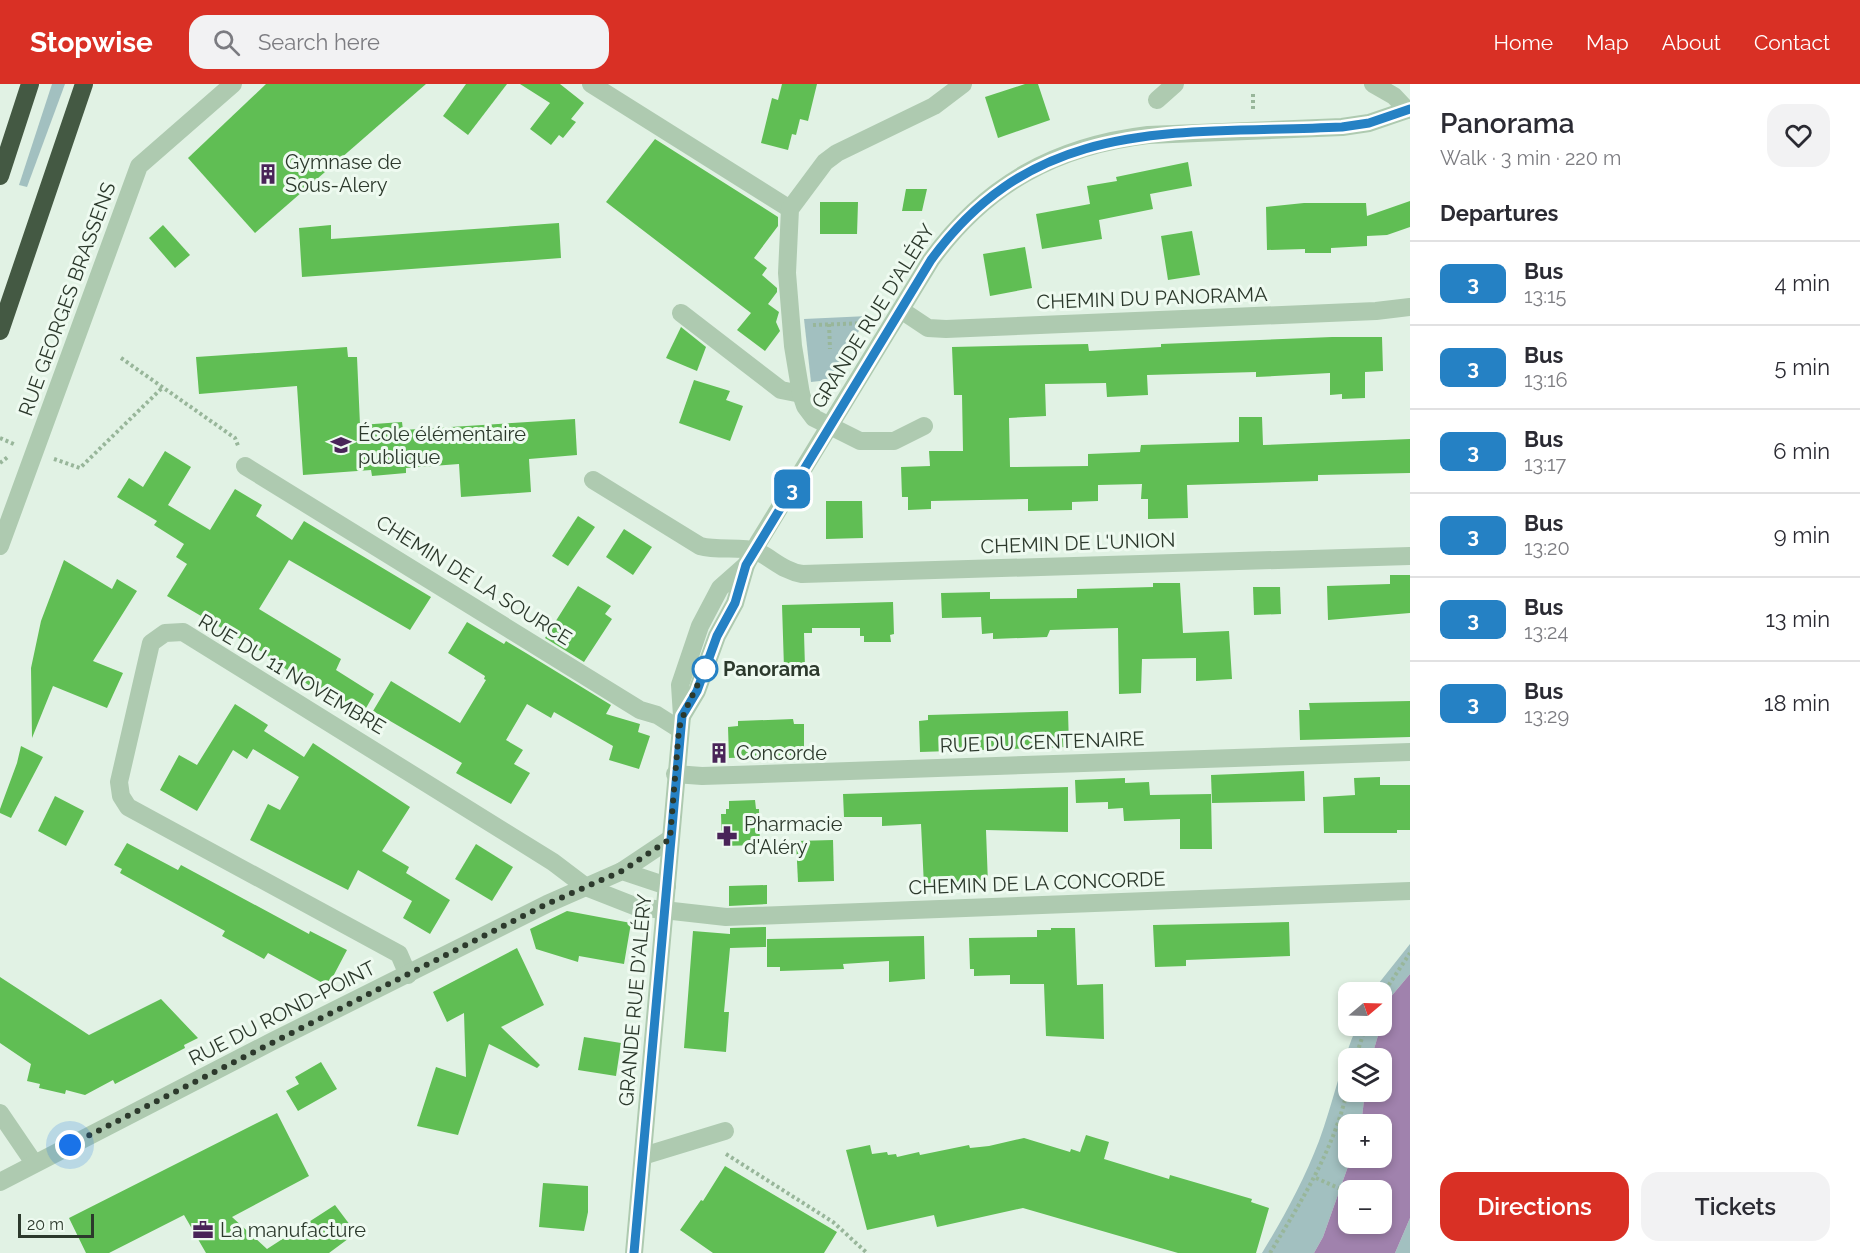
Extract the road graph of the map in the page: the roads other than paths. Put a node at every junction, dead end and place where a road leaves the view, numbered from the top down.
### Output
1 (30, 84) edge
2 (232, 84) edge
3 (591, 84) edge
4 (963, 84) edge
5 (1175, 84) edge
6 (1373, 84) edge
7 (83, 88) edge
8 (213, 90) edge
9 (1157, 100) dead end
10 (1409, 109) edge
11 (0, 176) edge
12 (790, 209) junction
13 (0, 294) edge
14 (1410, 307) edge
15 (681, 312) dead end
16 (897, 316) junction
17 (0, 331) edge
18 (801, 394) junction
19 (924, 426) dead end
20 (830, 427) junction
21 (245, 466) road end
22 (593, 480) dead end
23 (0, 546) edge
24 (1410, 556) edge
25 (750, 557) junction
26 (681, 723) junction
27 (1410, 752) edge
28 (675, 774) junction
29 (670, 839) junction
30 (622, 871) junction
31 (667, 886) junction
32 (586, 887) junction
33 (1410, 891) edge
34 (666, 912) junction
35 (408, 975) junction
36 (0, 1113) edge
37 (725, 1131) dead end
38 (644, 1156) junction
39 (34, 1163) junction
40 (0, 1182) edge
41 (634, 1253) edge

1 - 11 highway
2 - 8 street, RUE GEORGES BRASSENS
3 - 12 street
4 - 12 street
5 - 9 street
6 - 10 street
7 - 13 highway
7 - 17 highway
8 - 23 street, RUE GEORGES BRASSENS
10 - 16 street, GRANDE RUE D'ALÉRY
12 - 18 street
14 - 16 street, CHEMIN DU PANORAMA
15 - 18 street
16 - 20 street, GRANDE RUE D'ALÉRY
18 - 20 street
19 - 20 street
20 - 25 street, GRANDE RUE D'ALÉRY
21 - 26 street, CHEMIN DE LA SOURCE
22 - 25 street
24 - 25 street, CHEMIN DE L'UNION
25 - 26 street, GRANDE RUE D'ALÉRY
26 - 28 street, GRANDE RUE D'ALÉRY
27 - 28 street, RUE DU CENTENAIRE
28 - 29 street, GRANDE RUE D'ALÉRY
29 - 30 street, RUE DU ROND-POINT
29 - 31 street, GRANDE RUE D'ALÉRY
30 - 31 street
30 - 32 street, RUE DU ROND-POINT
31 - 34 street, GRANDE RUE D'ALÉRY
32 - 34 street
32 - 35 street, RUE DU ROND-POINT
32 - 35 street, RUE DU 11 NOVEMBRE
33 - 34 street, CHEMIN DE LA CONCORDE
34 - 38 street, GRANDE RUE D'ALÉRY
35 - 39 street, RUE DU ROND-POINT
36 - 39 street
37 - 38 street
38 - 41 street, GRANDE RUE D'ALÉRY
39 - 40 street, RUE DU ROND-POINT

